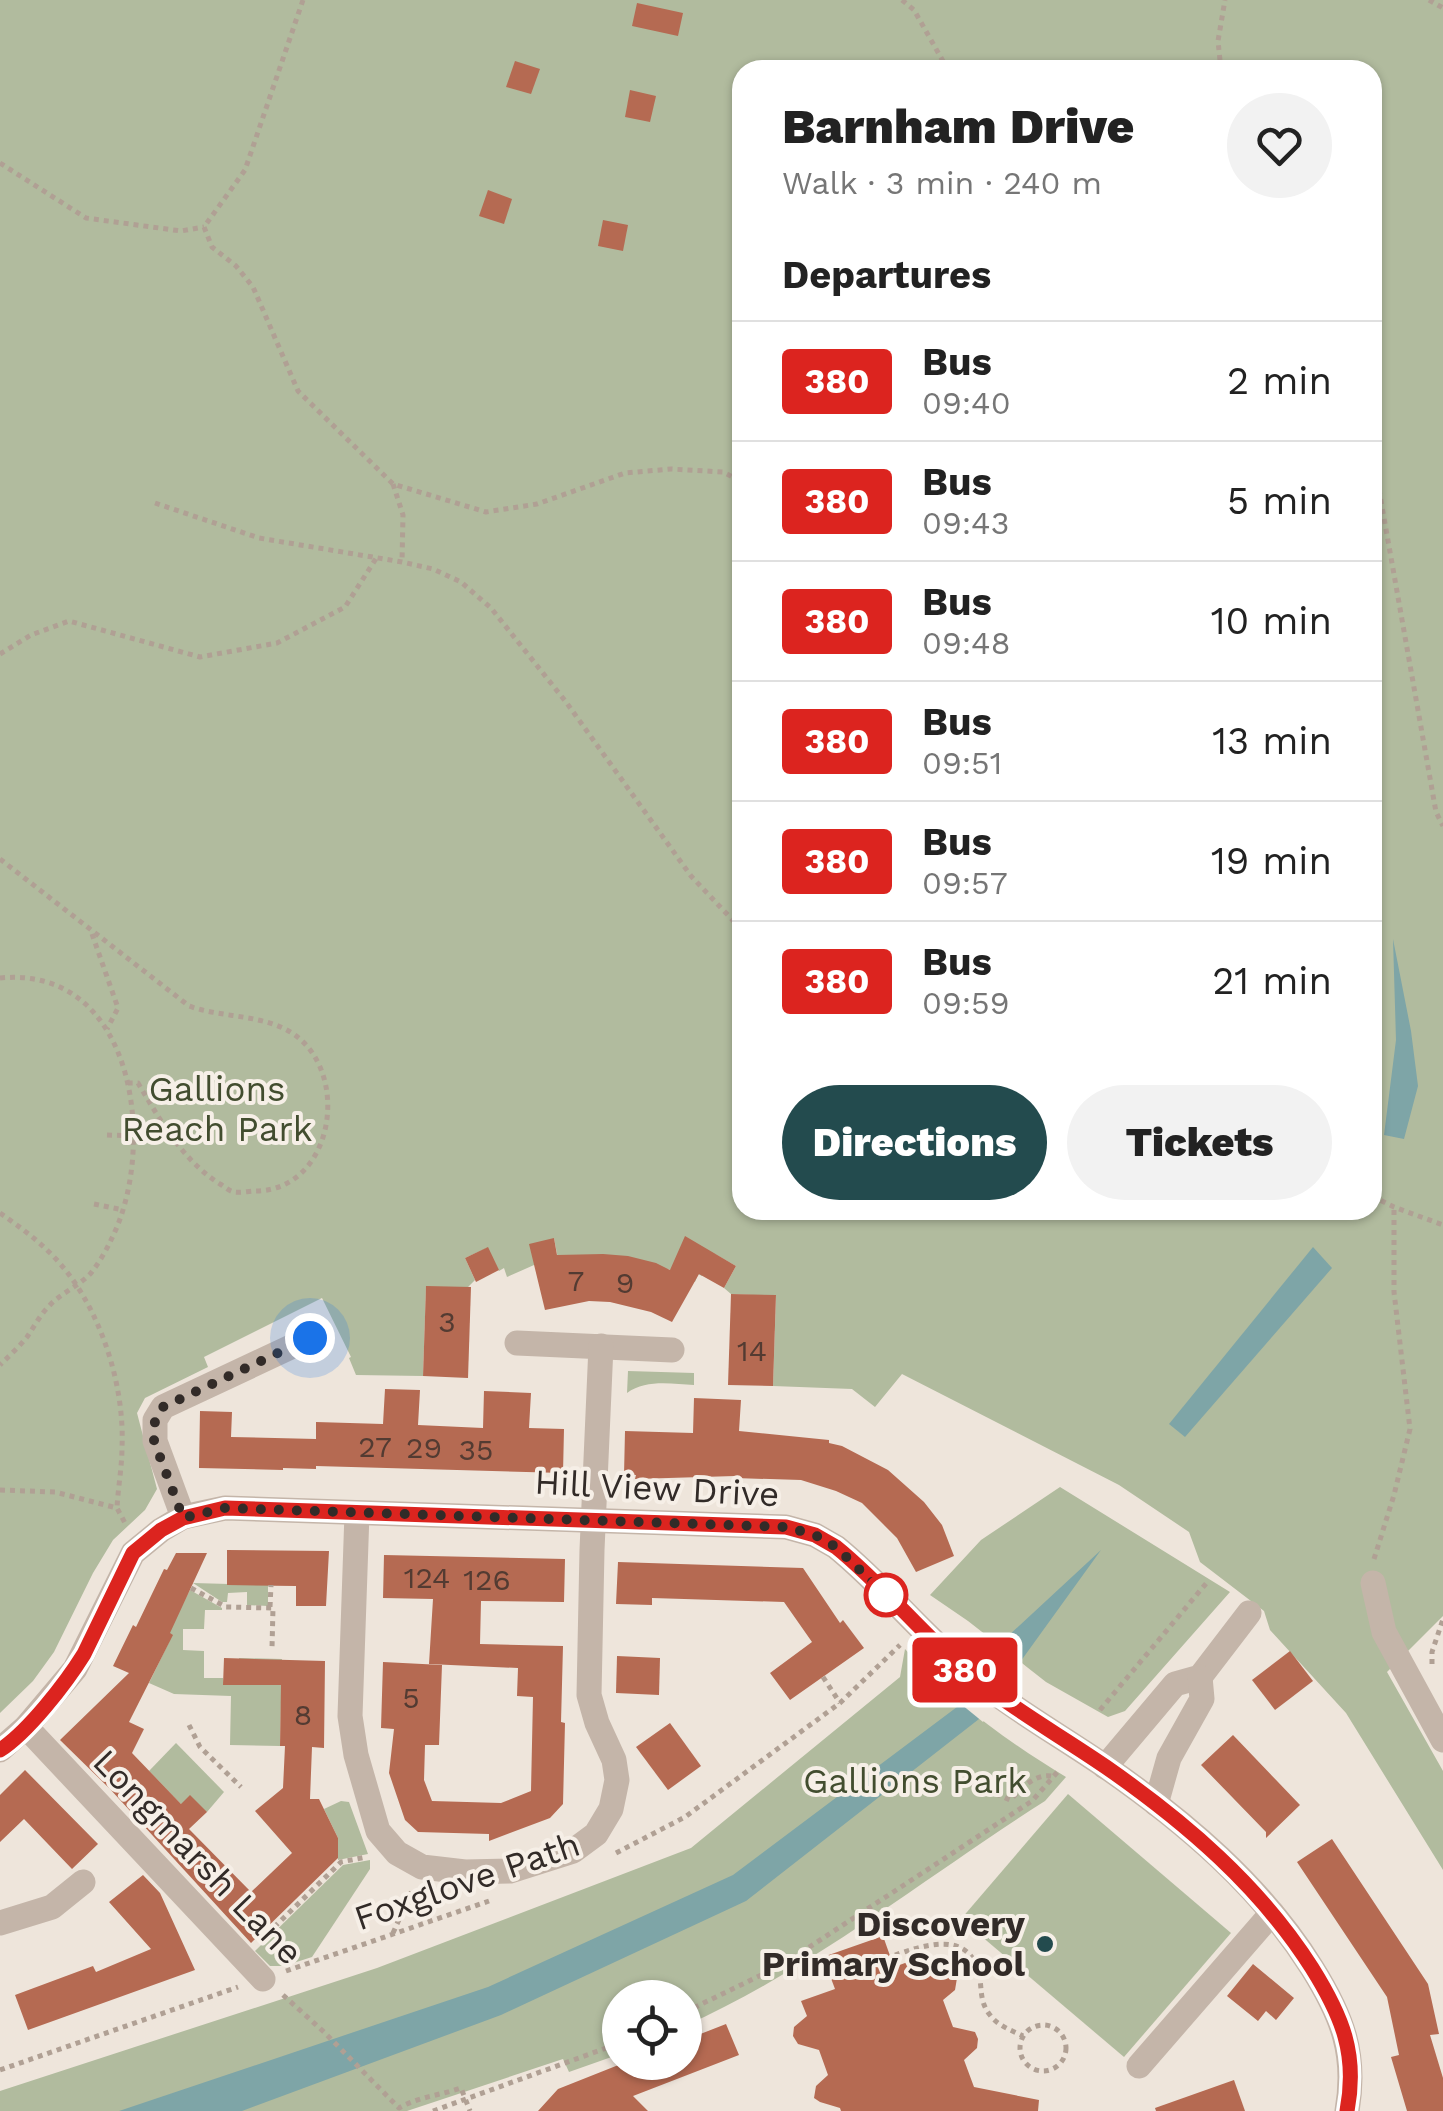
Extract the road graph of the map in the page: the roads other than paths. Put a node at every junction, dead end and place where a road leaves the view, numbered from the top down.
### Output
1 (310, 1338) dead end
2 (517, 1343) dead end
3 (601, 1346) junction
4 (662, 1349) dead end
5 (357, 1513) junction
6 (183, 1518) junction
7 (593, 1520) junction
8 (1373, 1583) road end
9 (1249, 1613) dead end
10 (1200, 1677) junction
11 (26, 1727) junction
12 (1443, 1740) edge
13 (0, 1750) edge
14 (1106, 1767) junction
15 (1156, 1804) junction
16 (83, 1882) dead end
17 (1272, 1913) junction
18 (0, 1922) edge
19 (263, 1978) road end
20 (1139, 2066) dead end
21 (1347, 2111) edge

1 - 6 street
2 - 3 street
3 - 4 street
3 - 7 street
5 - 6 street, Hill View Drive
5 - 7 street, Hill View Drive
5 - 7 street
6 - 11 street, Hill View Drive
7 - 14 street, Hill View Drive
8 - 12 street
9 - 10 street
10 - 14 street
10 - 15 street
11 - 13 street, Hill View Drive
11 - 19 street, Longmarsh Lane
14 - 15 street, Hill View Drive
15 - 17 street, Hill View Drive
16 - 18 street
17 - 20 street
17 - 21 street, Hill View Drive

